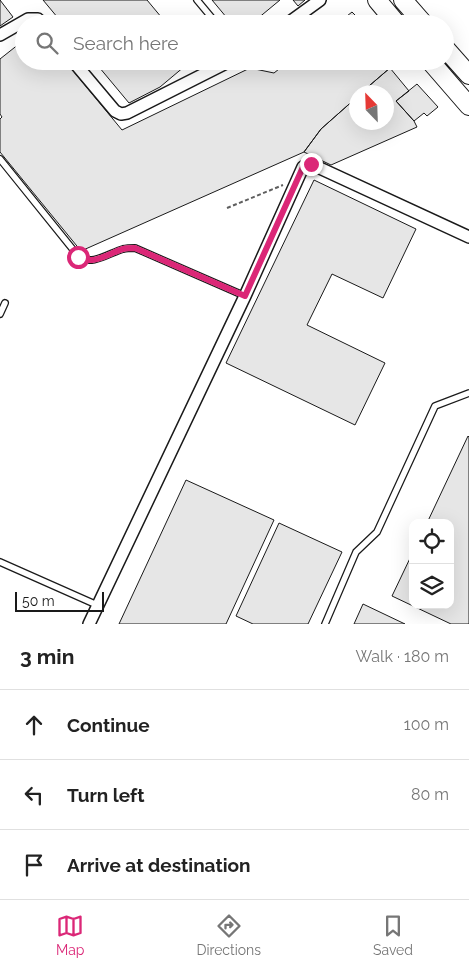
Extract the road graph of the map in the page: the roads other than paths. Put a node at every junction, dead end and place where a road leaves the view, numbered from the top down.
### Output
1 (197, 0) edge
2 (320, 0) edge
3 (377, 0) edge
4 (403, 0) edge
5 (210, 15) edge
6 (299, 15) edge
7 (390, 15) edge
8 (416, 15) edge
9 (15, 27) edge
10 (0, 36) edge
11 (454, 58) edge
12 (81, 70) edge
13 (212, 70) edge
14 (438, 70) edge
15 (469, 75) edge
16 (469, 106) edge
17 (0, 159) edge
18 (469, 237) edge
19 (245, 296) junction
20 (5, 303) dead end
21 (0, 314) edge
22 (469, 393) edge
23 (0, 562) edge
24 (97, 605) junction
25 (89, 624) edge
26 (325, 624) edge

1 - 5 lane
2 - 6 street
3 - 7 main road
4 - 8 main road
9 - 10 street
11 - 15 main road
12 - 13 street
14 - 16 main road
17 - 19 lane
18 - 19 street
19 - 24 street
20 - 21 lane
22 - 26 lane
23 - 24 lane
24 - 25 street

